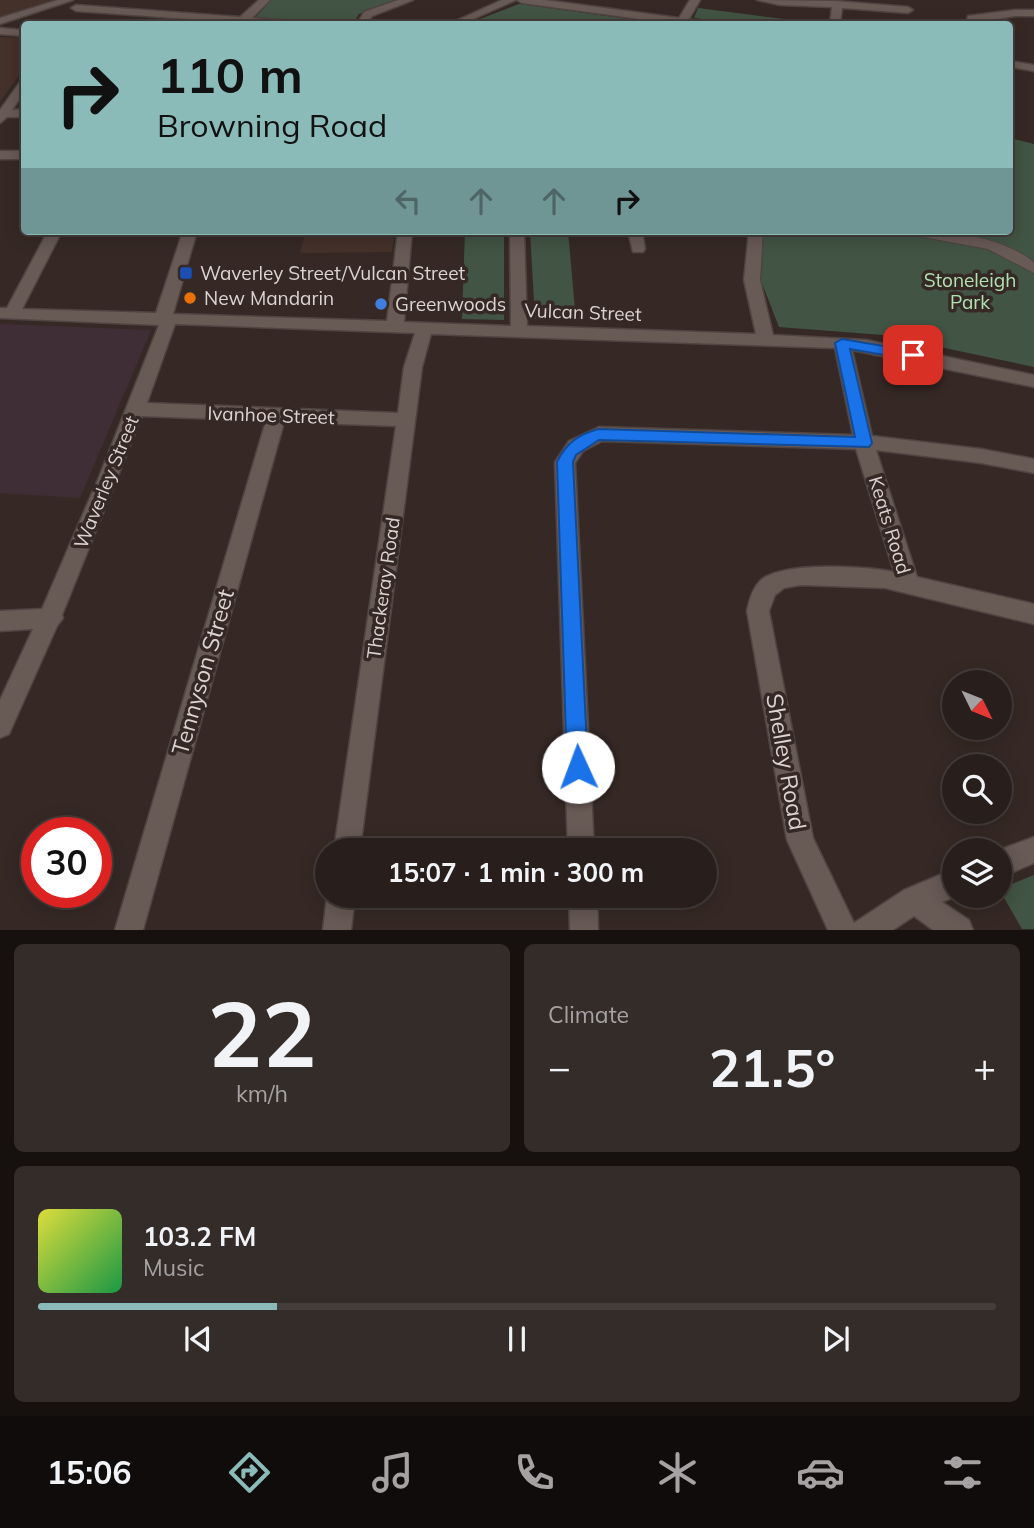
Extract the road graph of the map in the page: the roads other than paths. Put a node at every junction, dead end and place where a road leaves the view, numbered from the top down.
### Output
1 (47, 0) edge
2 (265, 0) edge
3 (408, 0) edge
4 (511, 0) edge
5 (522, 0) edge
6 (695, 0) edge
7 (762, 0) edge
8 (559, 2) edge
9 (68, 3) edge
10 (835, 4) junction
11 (908, 10) dead end
12 (1034, 13) edge
13 (243, 20) junction
14 (465, 20) joint
15 (0, 21) edge
16 (66, 21) edge
17 (256, 21) edge
18 (364, 21) edge
19 (471, 21) edge
20 (670, 21) edge
21 (683, 21) edge
22 (836, 21) edge
23 (972, 21) edge
24 (0, 31) edge
25 (21, 33) edge
26 (1013, 64) edge
27 (1034, 68) edge
28 (21, 88) edge
29 (21, 114) edge
30 (2, 116) edge
31 (0, 155) edge
32 (21, 155) edge
33 (53, 235) edge
34 (189, 235) edge
35 (405, 235) edge
36 (517, 235) edge
37 (636, 235) edge
38 (756, 235) edge
39 (935, 235) edge
40 (638, 249) dead end
41 (1034, 269) edge
42 (6, 313) edge
43 (166, 318) junction
44 (395, 326) junction
45 (425, 327) junction
46 (519, 331) junction
47 (766, 340) junction
48 (842, 343) junction
49 (1034, 381) edge
50 (135, 409) junction
51 (277, 415) junction
52 (406, 420) junction
53 (864, 443) junction
54 (1034, 466) edge
55 (908, 584) junction
56 (1034, 614) edge
57 (52, 618) junction
58 (0, 621) edge
59 (0, 726) edge
60 (349, 838) edge
61 (581, 838) edge
62 (1034, 850) edge
63 (1012, 859) edge
64 (942, 888) edge
65 (914, 900) junction
66 (340, 908) edge
67 (583, 908) edge
68 (129, 929) edge
69 (337, 929) edge
70 (584, 929) edge
71 (843, 929) edge
72 (866, 929) edge
73 (959, 929) edge

1 - 9 street
2 - 13 street
3 - 18 street
4 - 14 street
5 - 8 street
6 - 21 street
7 - 10 street
8 - 20 street
9 - 13 street
9 - 15 street
9 - 16 street
10 - 11 street
10 - 22 street
12 - 23 street
13 - 17 street
14 - 19 street
24 - 25 street
26 - 27 street
28 - 30 street
29 - 30 street
31 - 32 street
33 - 42 street
34 - 43 street, Waverley Street
35 - 44 street
36 - 46 street
37 - 40 street
38 - 47 street
39 - 41 street
42 - 43 street, Vulcan Street
43 - 44 street, Vulcan Street
43 - 50 street, Waverley Street
44 - 45 street, Vulcan Street
45 - 46 street, Vulcan Street
45 - 52 street, Thackeray Road
46 - 47 street, Vulcan Street
47 - 48 street, Vulcan Street
48 - 49 street, Vulcan Street
48 - 53 street, Keats Road
50 - 51 street, Ivanhoe Street
50 - 57 street, Waverley Street
51 - 52 street, Ivanhoe Street
51 - 68 street, Tennyson Street
52 - 60 street, Thackeray Road
53 - 54 street
53 - 55 street, Keats Road
53 - 61 street
55 - 56 street
55 - 71 street, Shelley Road
57 - 58 street
57 - 59 street, Waverley Street
62 - 63 street
64 - 65 street
65 - 72 street
65 - 73 street
66 - 69 street
67 - 70 street

